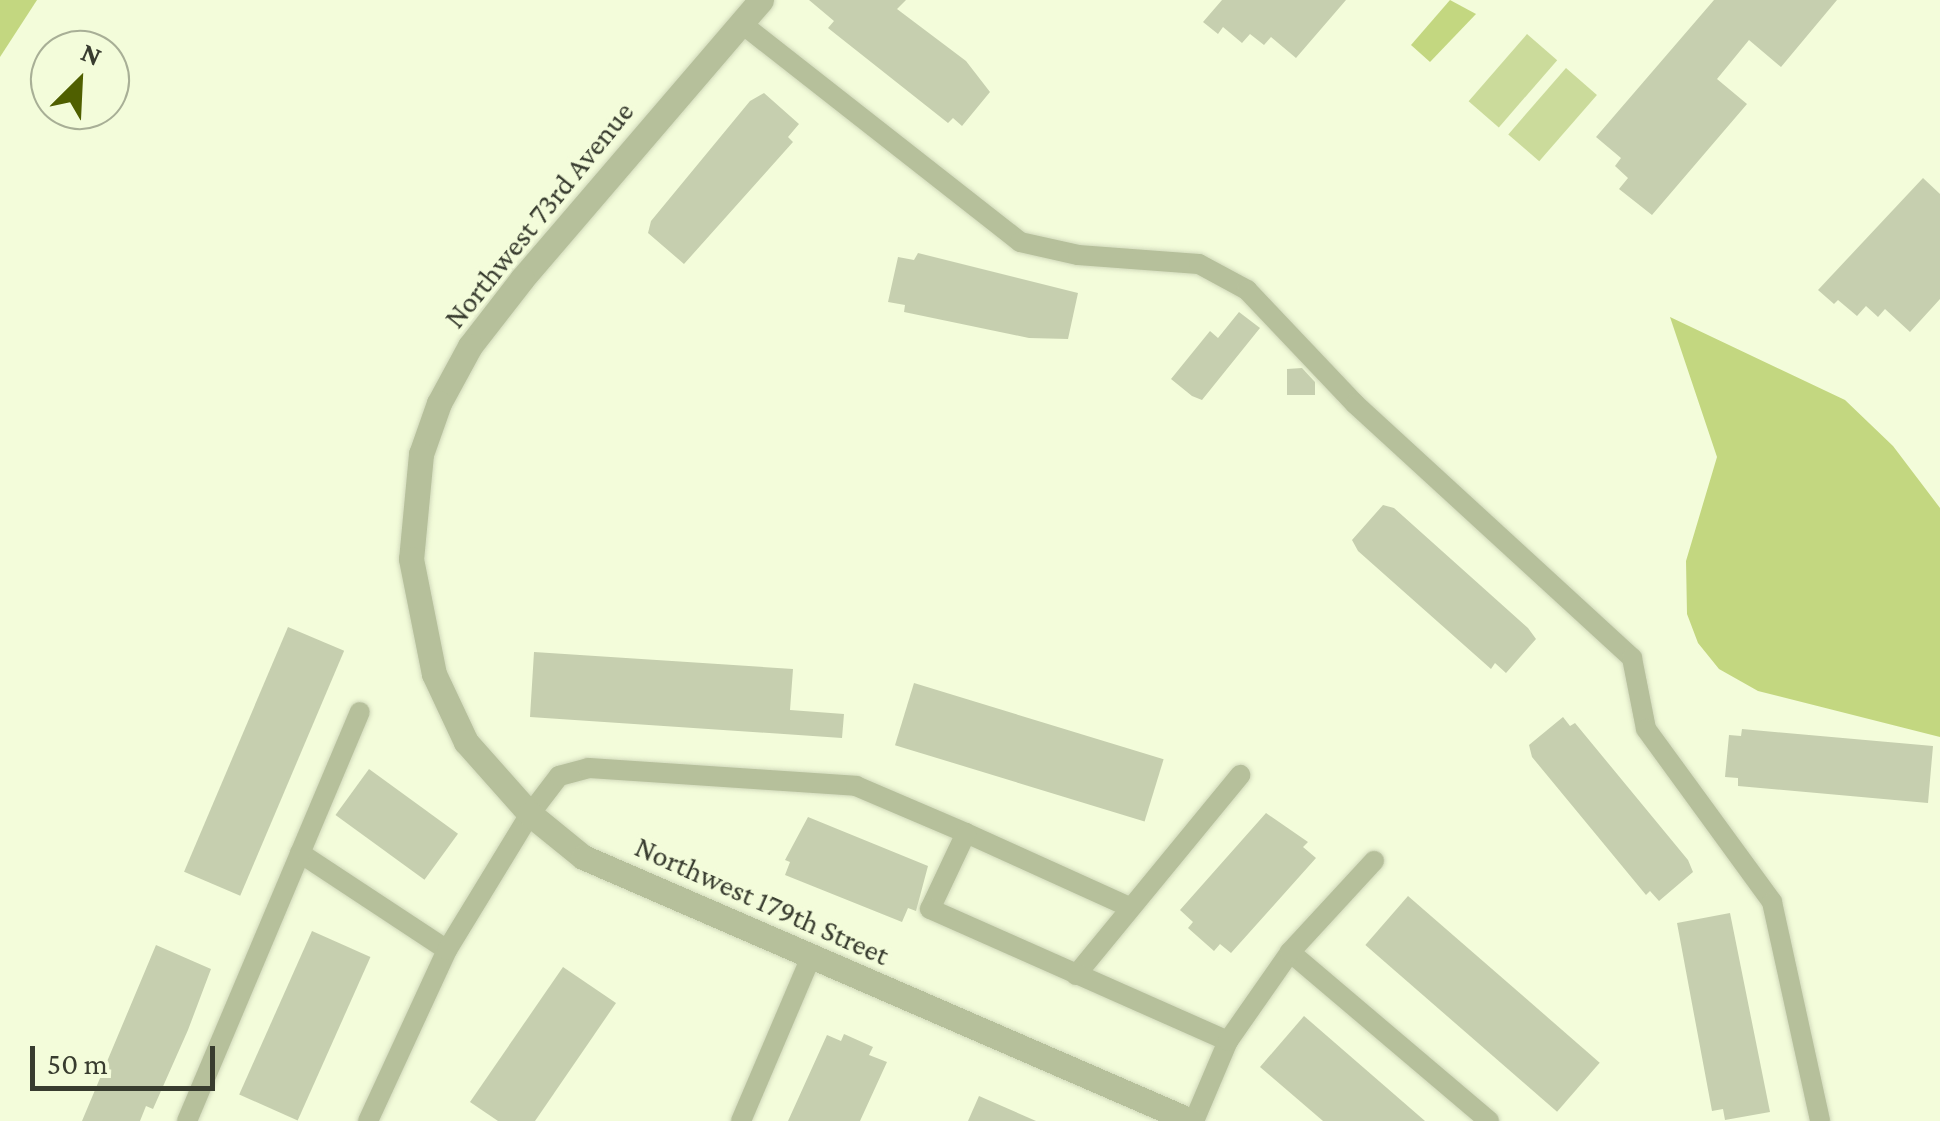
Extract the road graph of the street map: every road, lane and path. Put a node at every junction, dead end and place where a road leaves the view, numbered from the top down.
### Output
1 (761, 0) edge
2 (742, 23) junction
3 (419, 616) joint
4 (360, 712) dead end
5 (1240, 775) dead end
6 (530, 814) junction
7 (966, 833) junction
8 (300, 852) junction
9 (1374, 860) dead end
10 (1129, 907) junction
11 (446, 950) junction
12 (1290, 952) junction
13 (810, 959) junction
14 (1076, 975) junction
15 (1228, 1040) junction
16 (188, 1121) edge
17 (368, 1121) edge
18 (741, 1121) edge
19 (1193, 1121) edge
20 (1489, 1121) edge
21 (1820, 1121) edge

1 - 2 street, Northwest 73rd Avenue
2 - 3 street, Northwest 73rd Avenue
2 - 21 street
3 - 6 street, Northwest 179th Street
4 - 8 street
5 - 10 street
6 - 7 street
6 - 11 street
6 - 13 street, Northwest 179th Street
7 - 10 street
7 - 14 street
8 - 11 street
8 - 16 street
9 - 12 street
10 - 14 street
11 - 17 street
12 - 15 street
12 - 20 street
13 - 18 street
13 - 19 street, Northwest 179th Street
14 - 15 street
15 - 19 street

